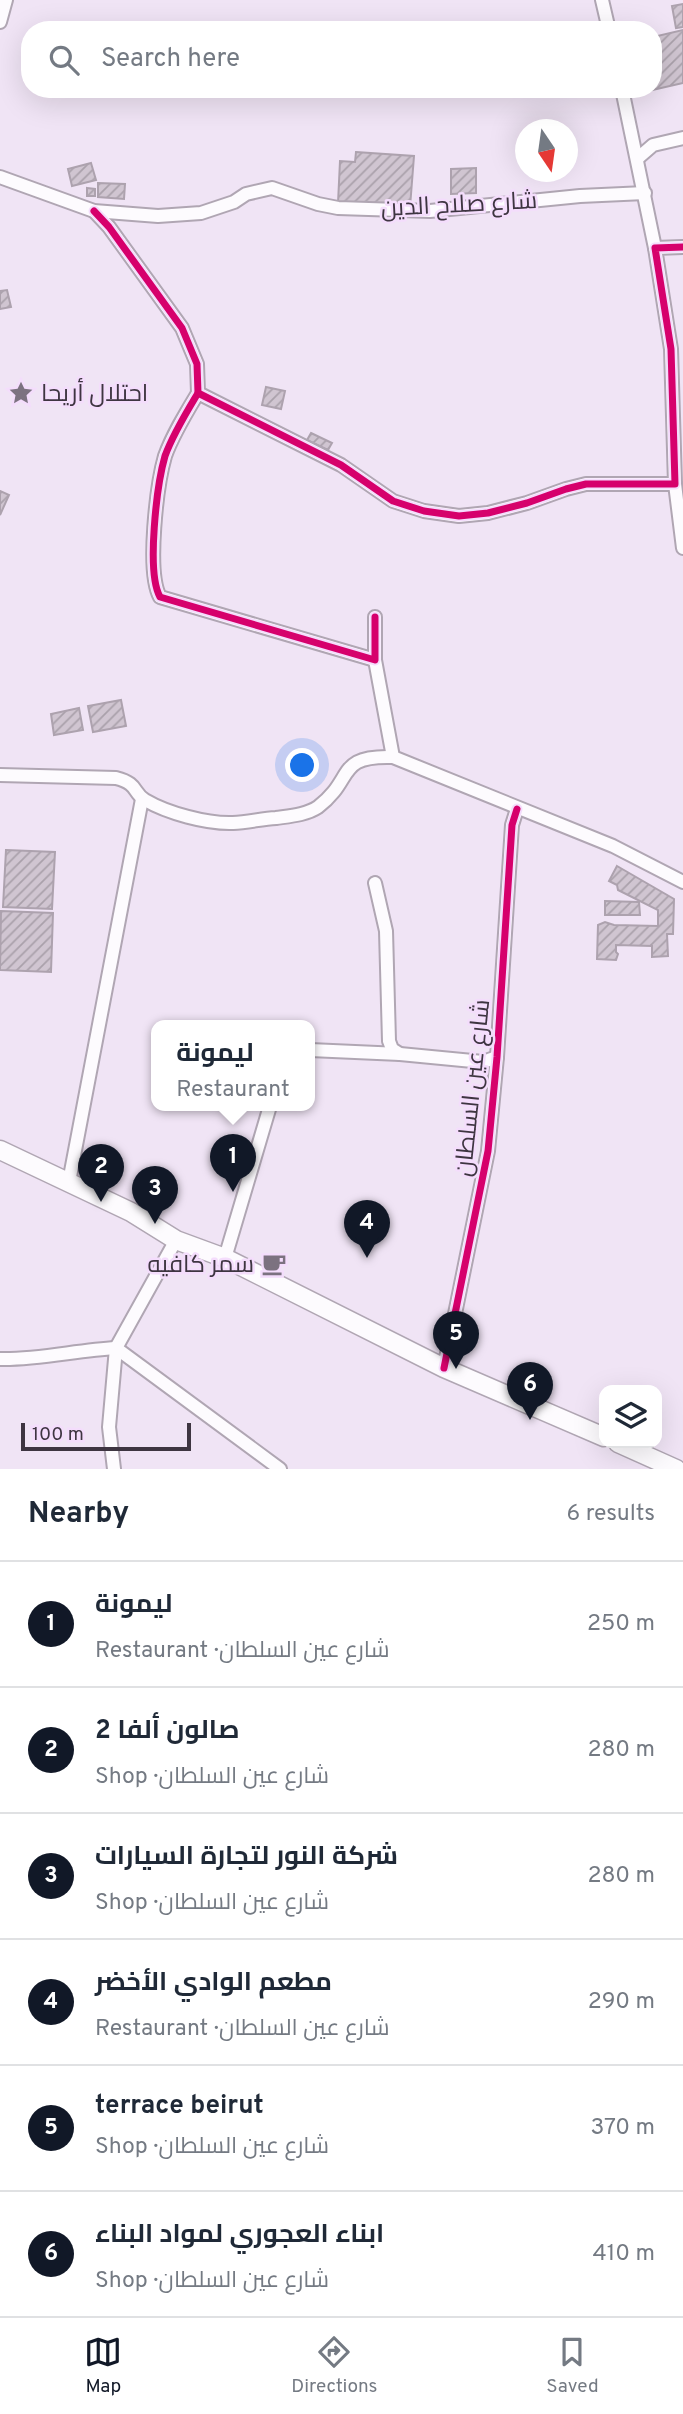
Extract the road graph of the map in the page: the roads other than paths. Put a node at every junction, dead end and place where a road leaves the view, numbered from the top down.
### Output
1 (6, 0) edge
2 (602, 0) edge
3 (607, 21) edge
4 (0, 22) edge
5 (624, 98) edge
6 (683, 138) edge
7 (638, 158) junction
8 (0, 177) edge
9 (645, 193) junction
10 (94, 211) junction
11 (683, 247) edge
12 (655, 248) junction
13 (677, 350) edge
14 (198, 393) junction
15 (676, 484) junction
16 (681, 510) edge
17 (683, 548) edge
18 (374, 617) dead end
19 (374, 660) junction
20 (393, 757) junction
21 (0, 775) edge
22 (142, 799) junction
23 (517, 808) junction
24 (683, 882) edge
25 (375, 883) dead end
26 (389, 1041) junction
27 (315, 1050) edge
28 (373, 1052) junction
29 (400, 1054) junction
30 (497, 1057) junction
31 (269, 1111) edge
32 (0, 1150) edge
33 (69, 1182) junction
34 (176, 1240) junction
35 (225, 1258) junction
36 (116, 1348) junction
37 (0, 1359) edge
38 (444, 1368) junction
39 (599, 1435) edge
40 (627, 1448) edge
41 (657, 1464) edge
42 (114, 1469) edge
43 (280, 1469) edge
44 (676, 1469) edge

1 - 4 street
2 - 3 street
5 - 7 street
6 - 7 street
7 - 9 street
8 - 10 street, شارع صلاح الدين
9 - 10 street, شارع صلاح الدين
9 - 12 street
10 - 14 street
11 - 12 street
12 - 13 street
13 - 15 street
14 - 15 street
14 - 19 street
15 - 16 street
16 - 17 street
18 - 19 street
19 - 20 street
20 - 22 street
20 - 23 street
21 - 22 street
22 - 33 street
23 - 24 street
23 - 30 street, شارع عين السلطان
25 - 26 street
26 - 28 street
26 - 29 street
27 - 28 street
28 - 29 street
29 - 30 street
30 - 38 street, شارع عين السلطان
31 - 35 street
32 - 33 main road
33 - 34 main road
34 - 35 main road
34 - 36 street
35 - 38 main road
36 - 37 street
36 - 42 street
36 - 43 street
38 - 39 main road
40 - 41 main road
41 - 44 main road

